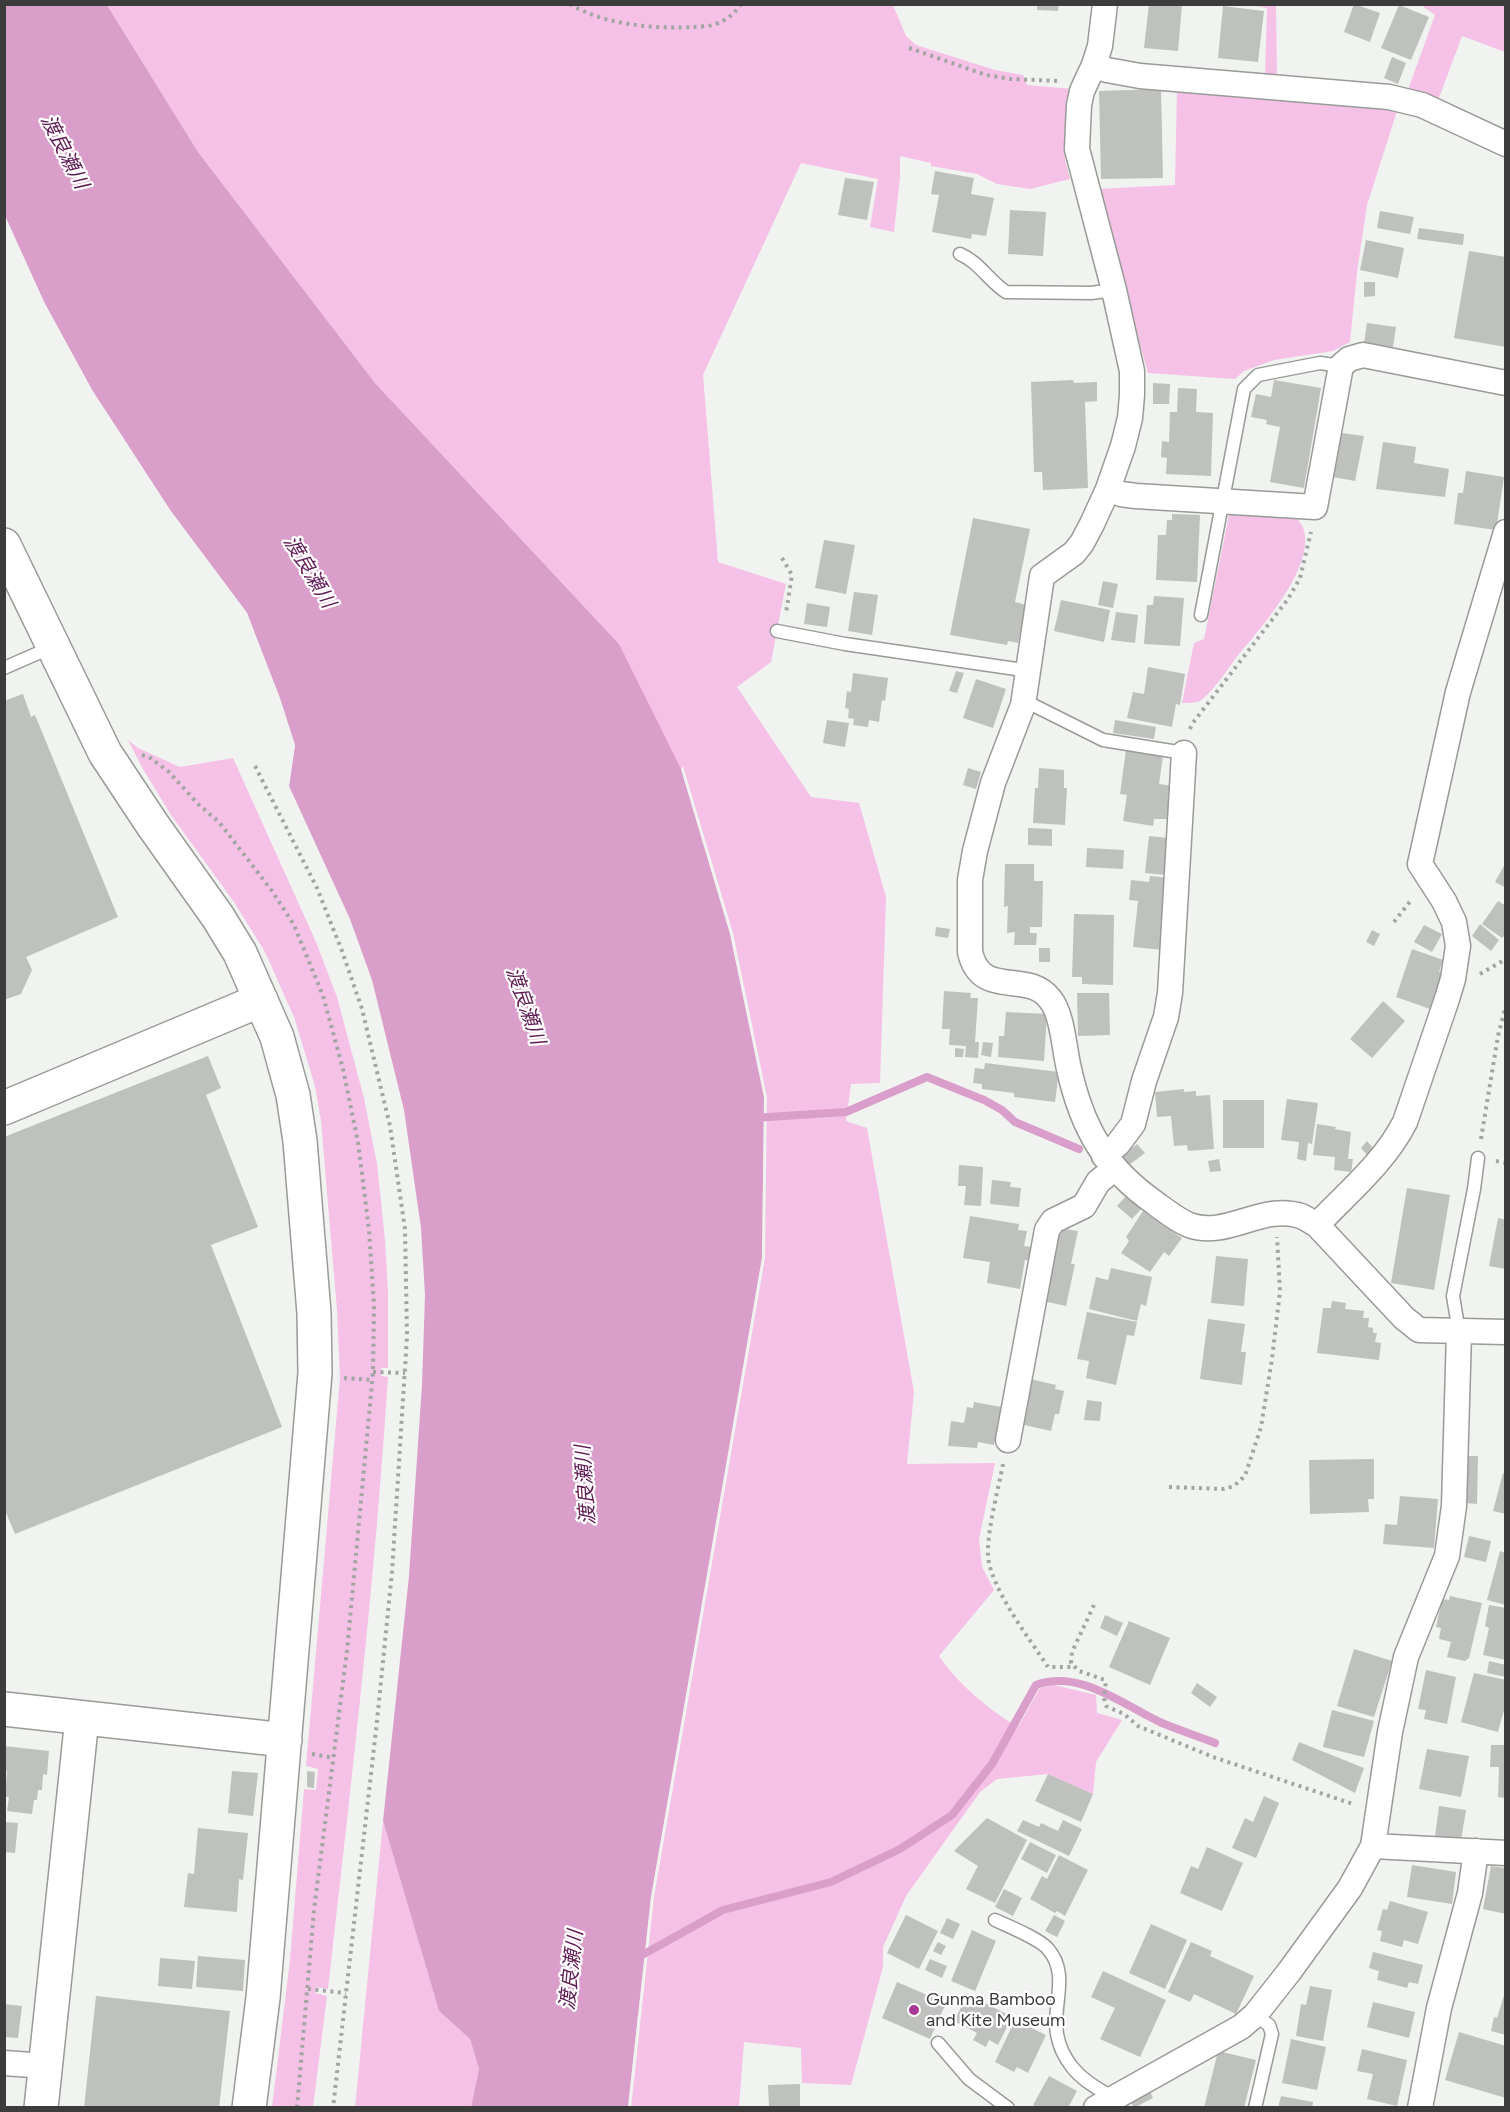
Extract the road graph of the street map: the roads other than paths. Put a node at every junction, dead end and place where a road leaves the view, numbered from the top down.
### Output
1 (1105, 4) edge
2 (1089, 76) junction
3 (1506, 144) edge
4 (960, 254) dead end
5 (1114, 290) junction
6 (1341, 366) junction
7 (1506, 383) edge
8 (1108, 489) junction
9 (1223, 503) junction
10 (1506, 532) edge
11 (4, 545) edge
12 (1201, 615) dead end
13 (780, 631) road end
14 (53, 647) junction
15 (4, 668) edge
16 (1030, 671) junction
17 (1023, 705) junction
18 (1184, 753) joint
19 (261, 1000) junction
20 (4, 1108) edge
21 (1478, 1158) road end
22 (1109, 1162) junction
23 (1317, 1225) junction
24 (1459, 1332) junction
25 (1506, 1332) edge
26 (1008, 1440) road end
27 (4, 1709) edge
28 (82, 1718) junction
29 (293, 1746) junction
30 (1373, 1846) junction
31 (1476, 1851) junction
32 (1506, 1852) edge
33 (995, 1920) dead end
34 (1255, 2015) junction
35 (938, 2043) dead end
36 (4, 2063) edge
37 (45, 2066) junction
38 (1104, 2103) edge
39 (41, 2108) edge
40 (249, 2108) edge
41 (1008, 2108) edge
42 (1255, 2108) edge
43 (1420, 2108) edge

1 - 2 street
2 - 3 street
2 - 5 street
4 - 5 lane
5 - 8 street
6 - 7 street
6 - 9 lane
6 - 9 street
8 - 9 street
8 - 16 street
9 - 12 lane
10 - 23 street
11 - 14 street
13 - 16 lane
14 - 15 lane
14 - 19 street
16 - 17 street
17 - 18 lane
17 - 22 street
18 - 22 street
19 - 20 street
19 - 29 street
21 - 24 lane
22 - 23 street
22 - 26 street
23 - 24 street
24 - 25 street
24 - 30 street
27 - 28 street
28 - 29 street
28 - 37 street
29 - 40 street
30 - 31 street
30 - 34 street
31 - 32 street
31 - 43 street
33 - 38 lane
34 - 38 street
34 - 42 lane
35 - 41 lane
36 - 37 street
37 - 39 street

